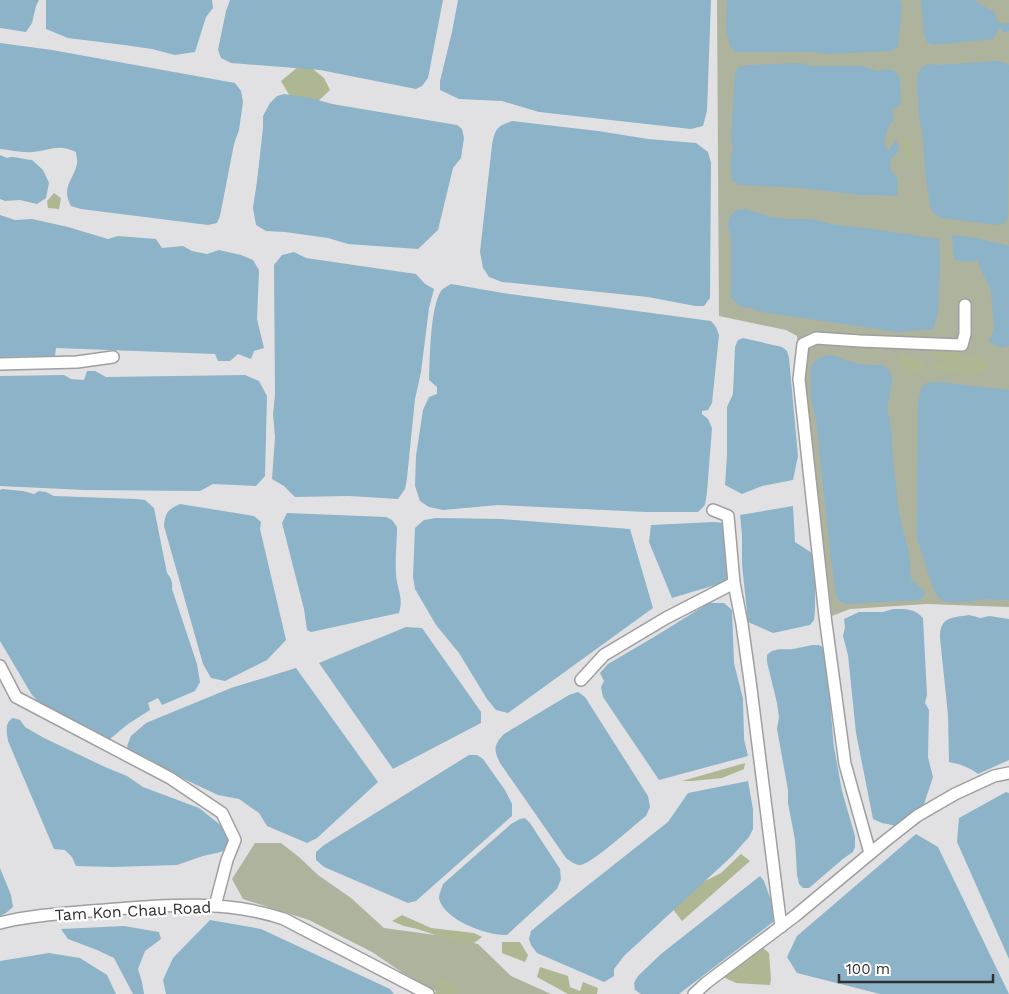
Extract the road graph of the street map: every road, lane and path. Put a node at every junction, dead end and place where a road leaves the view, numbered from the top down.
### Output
1 (965, 305) dead end
2 (113, 357) dead end
3 (0, 364) edge
4 (713, 510) dead end
5 (734, 584) junction
6 (0, 666) edge
7 (581, 680) dead end
8 (1009, 773) edge
9 (870, 853) junction
10 (215, 906) junction
11 (0, 922) edge
12 (781, 926) junction
13 (428, 994) edge
14 (694, 994) edge

1 - 9 street
2 - 3 street
4 - 5 street
5 - 7 street
5 - 12 street
6 - 10 street
8 - 9 street
9 - 12 street
10 - 11 street, Tam Kon Chau Road
10 - 13 street, Tam Kon Chau Road
12 - 14 street

